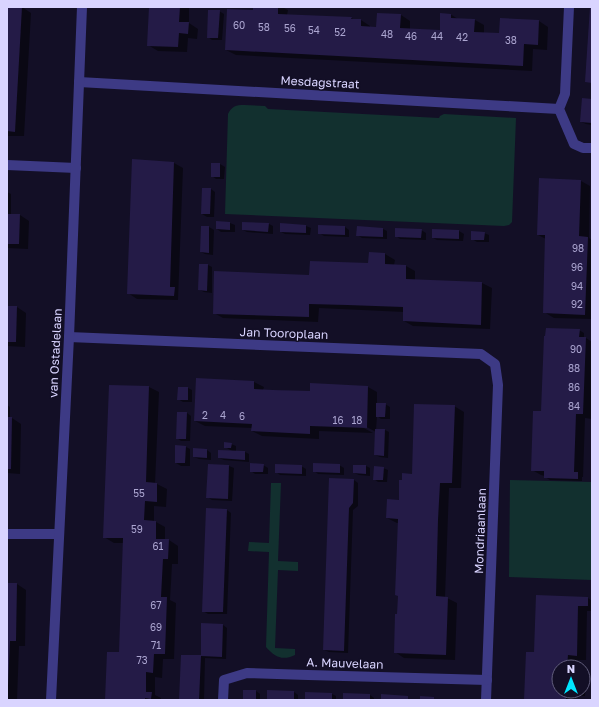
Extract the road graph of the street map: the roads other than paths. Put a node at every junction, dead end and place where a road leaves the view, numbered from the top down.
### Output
1 (82, 7) edge
2 (569, 7) edge
3 (79, 82) junction
4 (559, 109) junction
5 (592, 148) edge
6 (7, 165) edge
7 (76, 168) junction
8 (69, 337) junction
9 (495, 364) joint
10 (7, 534) edge
11 (59, 534) junction
12 (487, 680) junction
13 (51, 700) edge
14 (223, 700) edge
15 (486, 700) edge

1 - 3 street, van Ostadelaan
2 - 4 street
3 - 4 street, Mesdagstraat
3 - 7 street, van Ostadelaan
4 - 5 street
6 - 7 street
7 - 8 street, van Ostadelaan
8 - 9 street, Jan Tooroplaan
8 - 11 street, van Ostadelaan
9 - 12 street, Mondriaanlaan
10 - 11 street
11 - 13 street, van Ostadelaan
12 - 14 street, A. Mauvelaan
12 - 15 street, Mondriaanlaan

